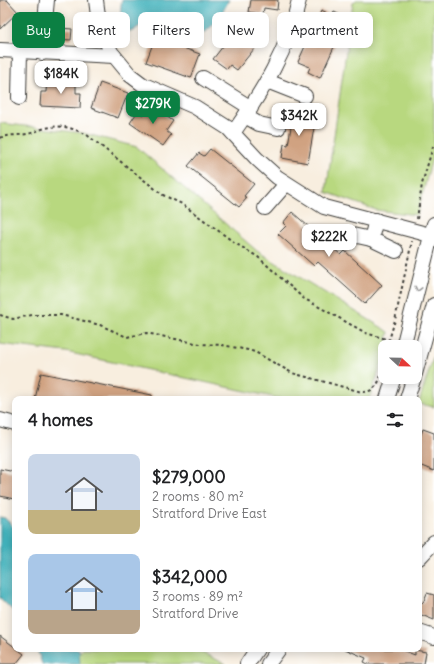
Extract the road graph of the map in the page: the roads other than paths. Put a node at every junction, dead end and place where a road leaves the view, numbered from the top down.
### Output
1 (47, 0) edge
2 (96, 0) edge
3 (299, 0) edge
4 (0, 50) edge
5 (20, 52) junction
6 (42, 53) junction
7 (114, 56) junction
8 (203, 78) dead end
9 (267, 81) junction
10 (305, 96) dead end
11 (19, 98) dead end
12 (248, 112) junction
13 (278, 128) dead end
14 (233, 133) junction
15 (286, 184) junction
16 (265, 208) dead end
17 (376, 220) junction
18 (433, 232) edge
19 (348, 234) dead end
20 (371, 239) junction
21 (396, 251) dead end
22 (434, 305) edge
23 (405, 340) edge
24 (422, 349) edge
25 (392, 384) edge
26 (412, 384) edge
27 (388, 396) edge
28 (408, 396) edge
29 (0, 420) edge
30 (12, 423) edge
31 (434, 542) edge
32 (422, 555) edge
33 (422, 633) edge
34 (434, 637) edge
35 (255, 652) edge
36 (277, 652) edge
37 (247, 664) edge
38 (268, 664) edge

1 - 6 street
2 - 7 street
3 - 9 street
4 - 5 street
5 - 6 street
5 - 11 street
6 - 7 street
7 - 14 street
8 - 12 street
9 - 10 street
9 - 12 street
12 - 13 street
12 - 14 street
14 - 15 street
15 - 16 street
15 - 17 street
17 - 18 street
17 - 20 street
18 -> 23 street
19 - 20 street
20 - 21 street
22 - 24 street
25 - 27 street
26 - 28 street
29 - 30 street
31 - 32 street
33 - 34 street
35 - 37 street
36 - 38 street

